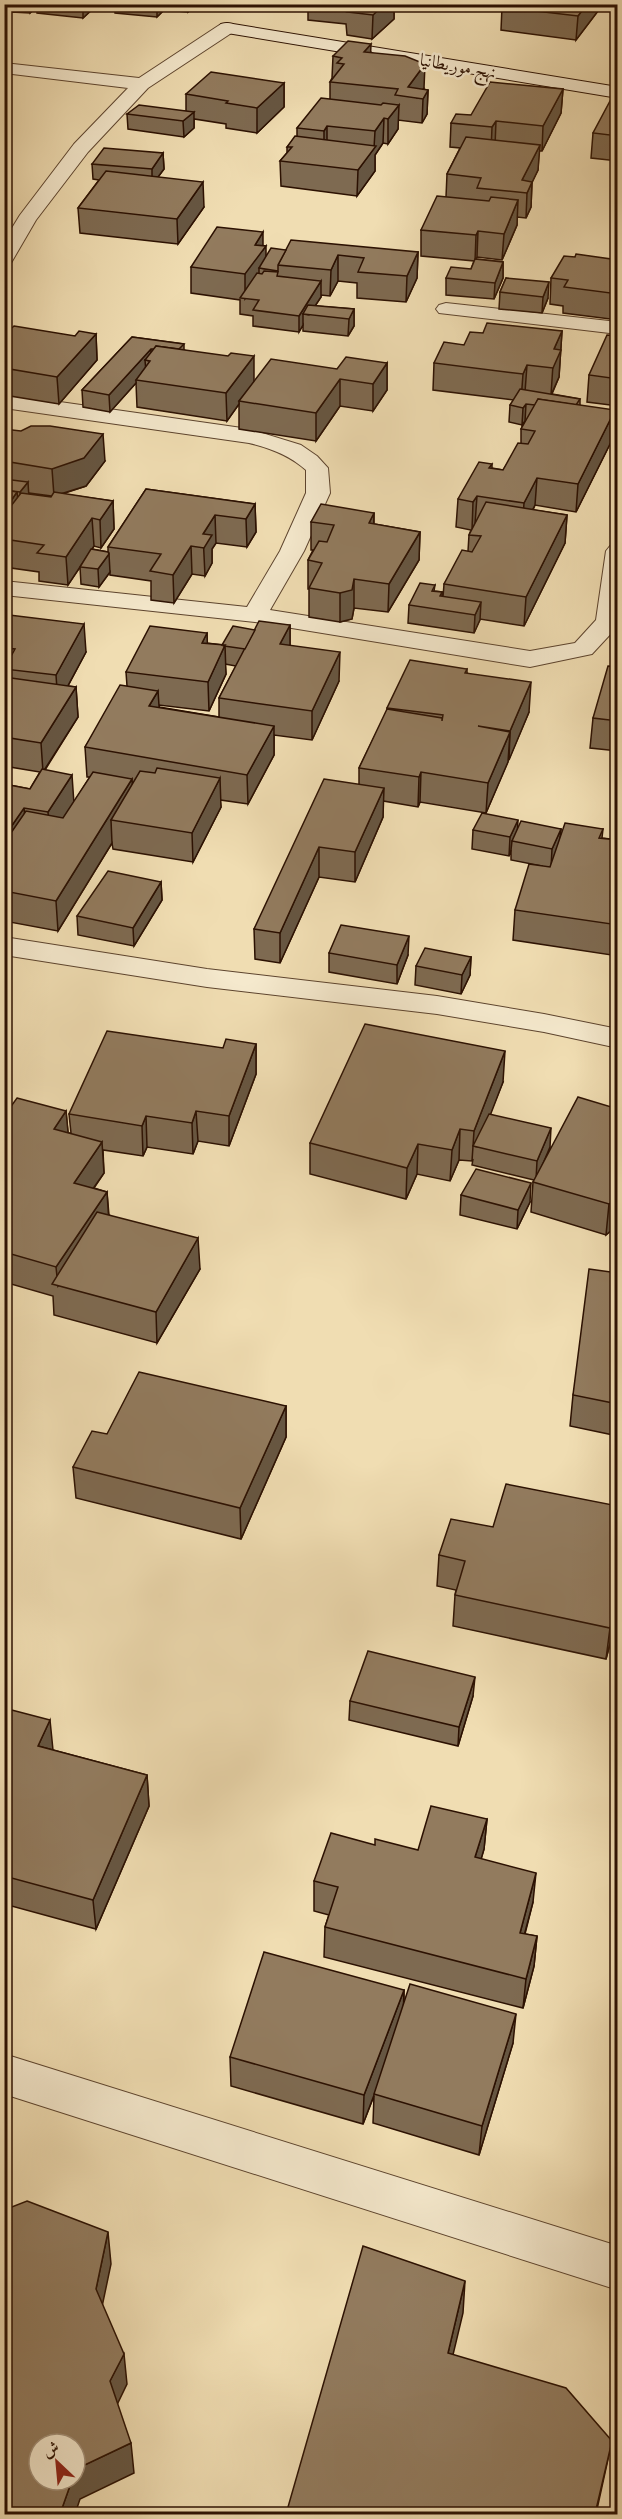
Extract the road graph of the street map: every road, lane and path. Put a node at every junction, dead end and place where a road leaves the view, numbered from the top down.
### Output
1 (242, 12) dead end
2 (227, 28) junction
3 (4, 68) edge
4 (142, 84) junction
5 (618, 93) edge
6 (4, 259) edge
7 (446, 309) dead end
8 (618, 328) edge
9 (4, 401) edge
10 (618, 550) edge
11 (4, 588) edge
12 (255, 615) junction
13 (4, 946) edge
14 (618, 1039) edge
15 (4, 2074) edge
16 (618, 2268) edge

1 - 2 street
2 - 4 street
2 - 5 street, نهج موريطانيا
3 - 4 street
4 - 6 street
7 - 8 street
9 - 12 street
10 - 12 street
11 - 12 street
13 - 14 street
15 - 16 street

